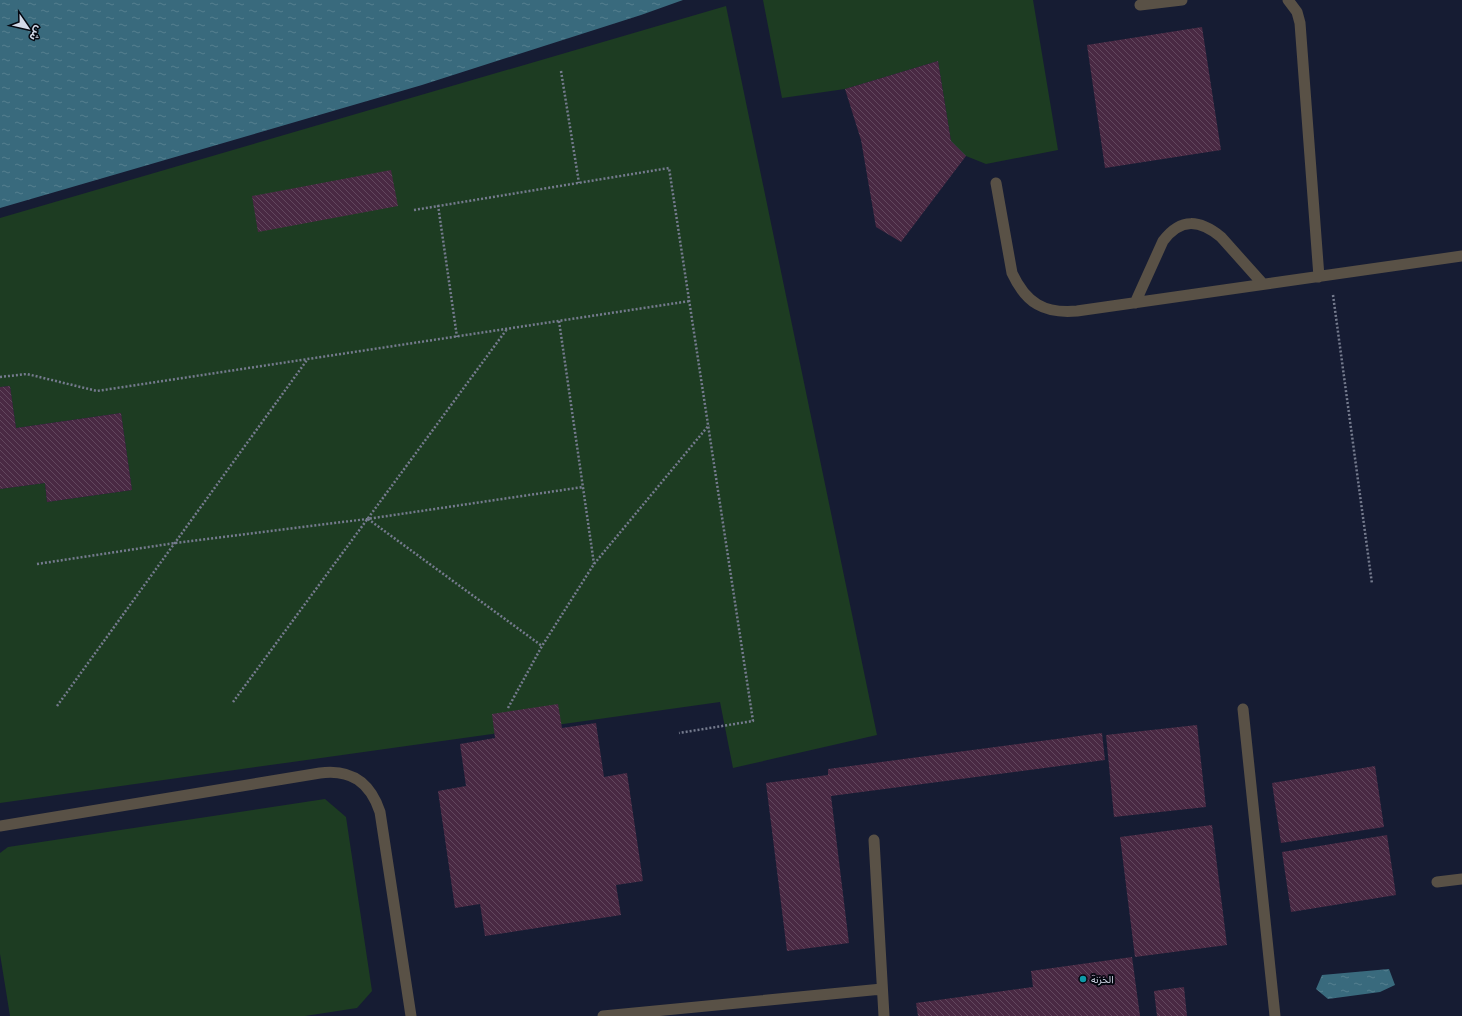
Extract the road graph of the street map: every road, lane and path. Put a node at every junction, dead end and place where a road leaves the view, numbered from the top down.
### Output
1 (1182, 0) edge
2 (1288, 0) edge
3 (1140, 5) dead end
4 (561, 71) dead end
5 (579, 183) junction
6 (996, 183) dead end
7 (438, 205) junction
8 (414, 210) dead end
9 (1462, 256) edge
10 (1331, 275) junction
11 (1319, 277) junction
12 (1263, 284) junction
13 (690, 301) junction
14 (1135, 303) junction
15 (559, 321) junction
16 (507, 329) junction
17 (457, 337) junction
18 (307, 359) junction
19 (0, 377) edge
20 (709, 425) junction
21 (583, 487) junction
22 (367, 519) junction
23 (175, 543) junction
24 (37, 564) dead end
25 (594, 564) junction
26 (1372, 584) dead end
27 (542, 646) junction
28 (233, 702) dead end
29 (57, 706) dead end
30 (508, 708) dead end
31 (1244, 709) dead end
32 (679, 733) dead end
33 (0, 826) edge
34 (874, 840) dead end
35 (1462, 879) edge
36 (1437, 882) dead end
37 (882, 989) junction
38 (411, 1016) edge
39 (603, 1016) edge
40 (884, 1016) edge
41 (1275, 1016) edge

1 - 3 lane
2 - 11 lane
4 - 5 path
5 - 7 path
5 - 13 path
6 - 14 lane
7 - 8 path
7 - 17 path
9 - 10 lane
10 - 11 lane
10 - 26 path
11 - 12 lane
12 - 14 lane
12 - 14 lane
13 - 15 path
13 - 20 path
15 - 16 path
15 - 21 path
16 - 17 path
16 - 22 path
17 - 18 path
18 - 19 path
18 - 23 path
20 - 25 path
20 - 32 path
21 - 22 path
21 - 25 path
22 - 23 path
22 - 27 path
22 - 28 path
23 - 24 path
23 - 29 path
25 - 27 path
27 - 30 path
31 - 41 lane
33 - 38 lane
34 - 37 lane
35 - 36 lane
37 - 39 lane
37 - 40 lane

